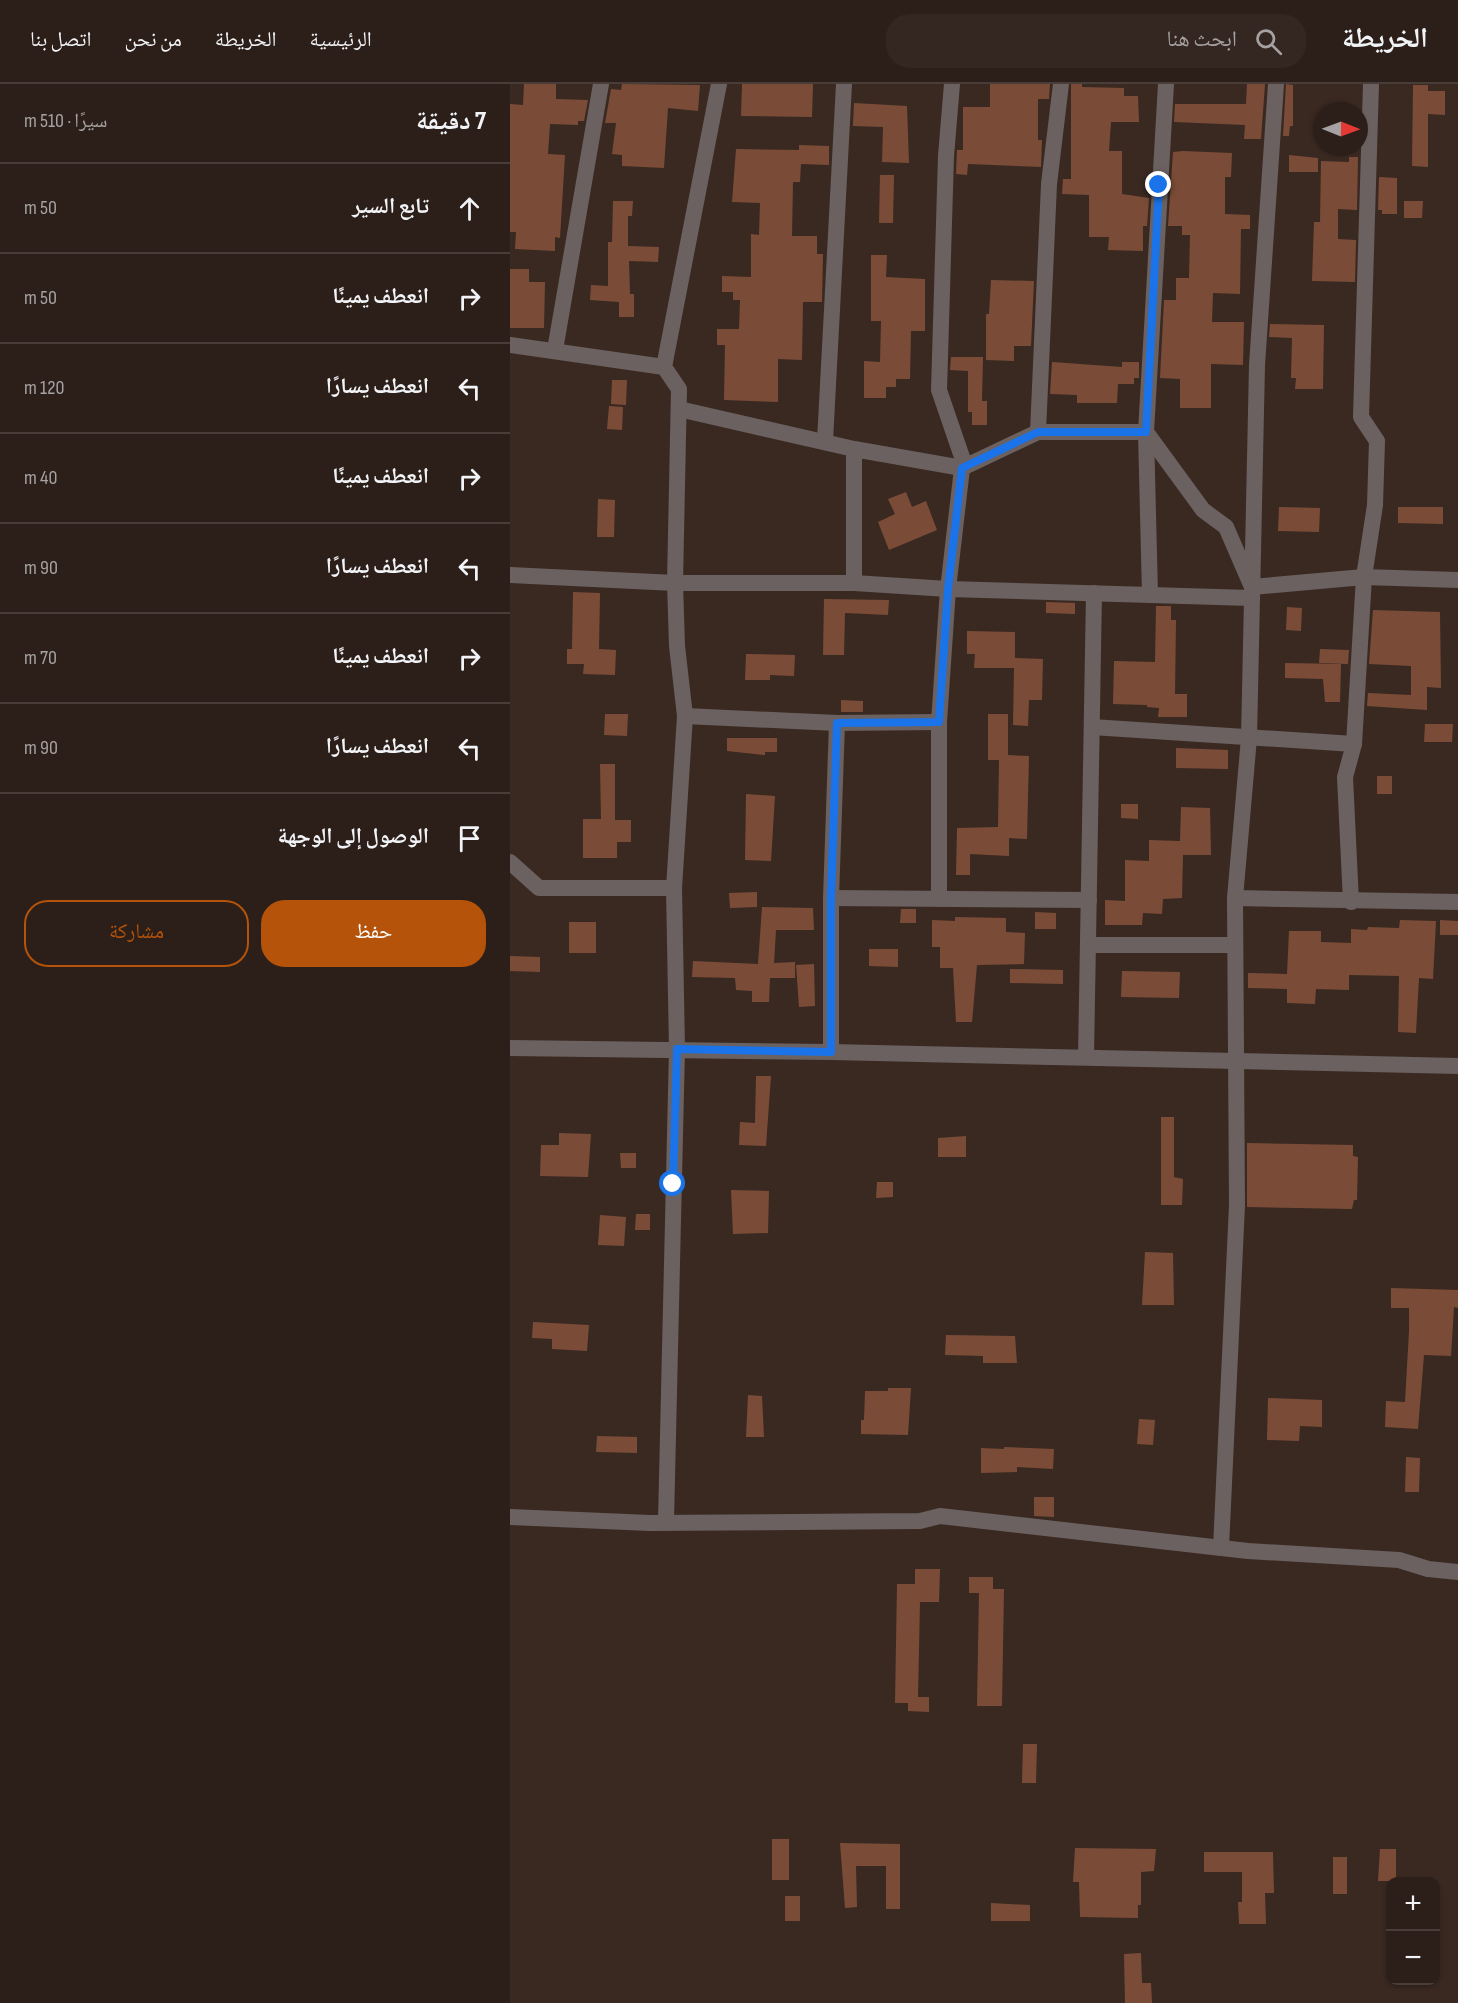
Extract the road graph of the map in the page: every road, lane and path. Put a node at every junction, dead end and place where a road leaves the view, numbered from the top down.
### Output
1 (601, 84) edge
2 (719, 84) edge
3 (843, 84) edge
4 (952, 84) edge
5 (1061, 84) edge
6 (1166, 84) edge
7 (1276, 84) edge
8 (1371, 84) edge
9 (510, 345) edge
10 (555, 350) junction
11 (664, 367) junction
12 (679, 409) junction
13 (1038, 432) junction
14 (1146, 432) junction
15 (825, 441) junction
16 (854, 449) junction
17 (962, 468) junction
18 (510, 575) edge
19 (1364, 577) junction
20 (1458, 580) edge
21 (675, 583) junction
22 (854, 583) junction
23 (948, 589) junction
24 (1251, 592) junction
25 (1094, 593) junction
26 (1150, 595) junction
27 (685, 716) junction
28 (939, 722) junction
29 (837, 723) junction
30 (1092, 727) junction
31 (1249, 738) junction
32 (1354, 744) junction
33 (510, 862) edge
34 (674, 888) junction
35 (831, 898) junction
36 (1235, 898) junction
37 (939, 899) junction
38 (1089, 900) junction
39 (1351, 902) junction
40 (1458, 902) edge
41 (1089, 945) junction
42 (1234, 945) junction
43 (510, 1048) edge
44 (677, 1049) junction
45 (831, 1052) junction
46 (1086, 1057) junction
47 (1238, 1060) junction
48 (1458, 1066) edge
49 (510, 1516) edge
50 (666, 1521) junction
51 (1221, 1548) junction
52 (1458, 1572) edge

1 - 10 street
2 - 11 street
3 - 15 street
4 - 17 street
5 - 13 street
6 - 14 street
7 - 24 street
8 - 19 street
9 - 10 street
10 - 11 street
11 - 12 street
12 - 15 street
12 - 21 street
13 - 14 street
13 - 17 street
14 - 24 street
14 - 26 street
15 - 16 street
16 - 17 street
16 - 22 street
17 - 23 street
18 - 21 street
19 - 20 street
19 - 24 street
19 - 32 street
21 - 22 street
21 - 27 street
22 - 23 street
23 - 25 street
23 - 28 street
24 - 26 street
24 - 31 street
25 - 26 street
25 - 30 street
27 - 29 street
27 - 34 street
28 - 29 street
28 - 37 street
29 - 35 street
30 - 31 street
30 - 38 street
31 - 32 street
31 - 36 street
32 - 39 street
33 - 34 street
34 - 44 street
35 - 37 street
35 - 45 street
36 - 39 street
36 - 42 street
37 - 38 street
38 - 41 street
39 - 40 street
41 - 42 street
41 - 46 street
42 - 47 street
43 - 44 street
44 - 45 street
44 - 50 street
45 - 46 street
46 - 47 street
47 - 48 street
47 - 51 street
49 - 50 street
50 - 51 street
51 - 52 street

